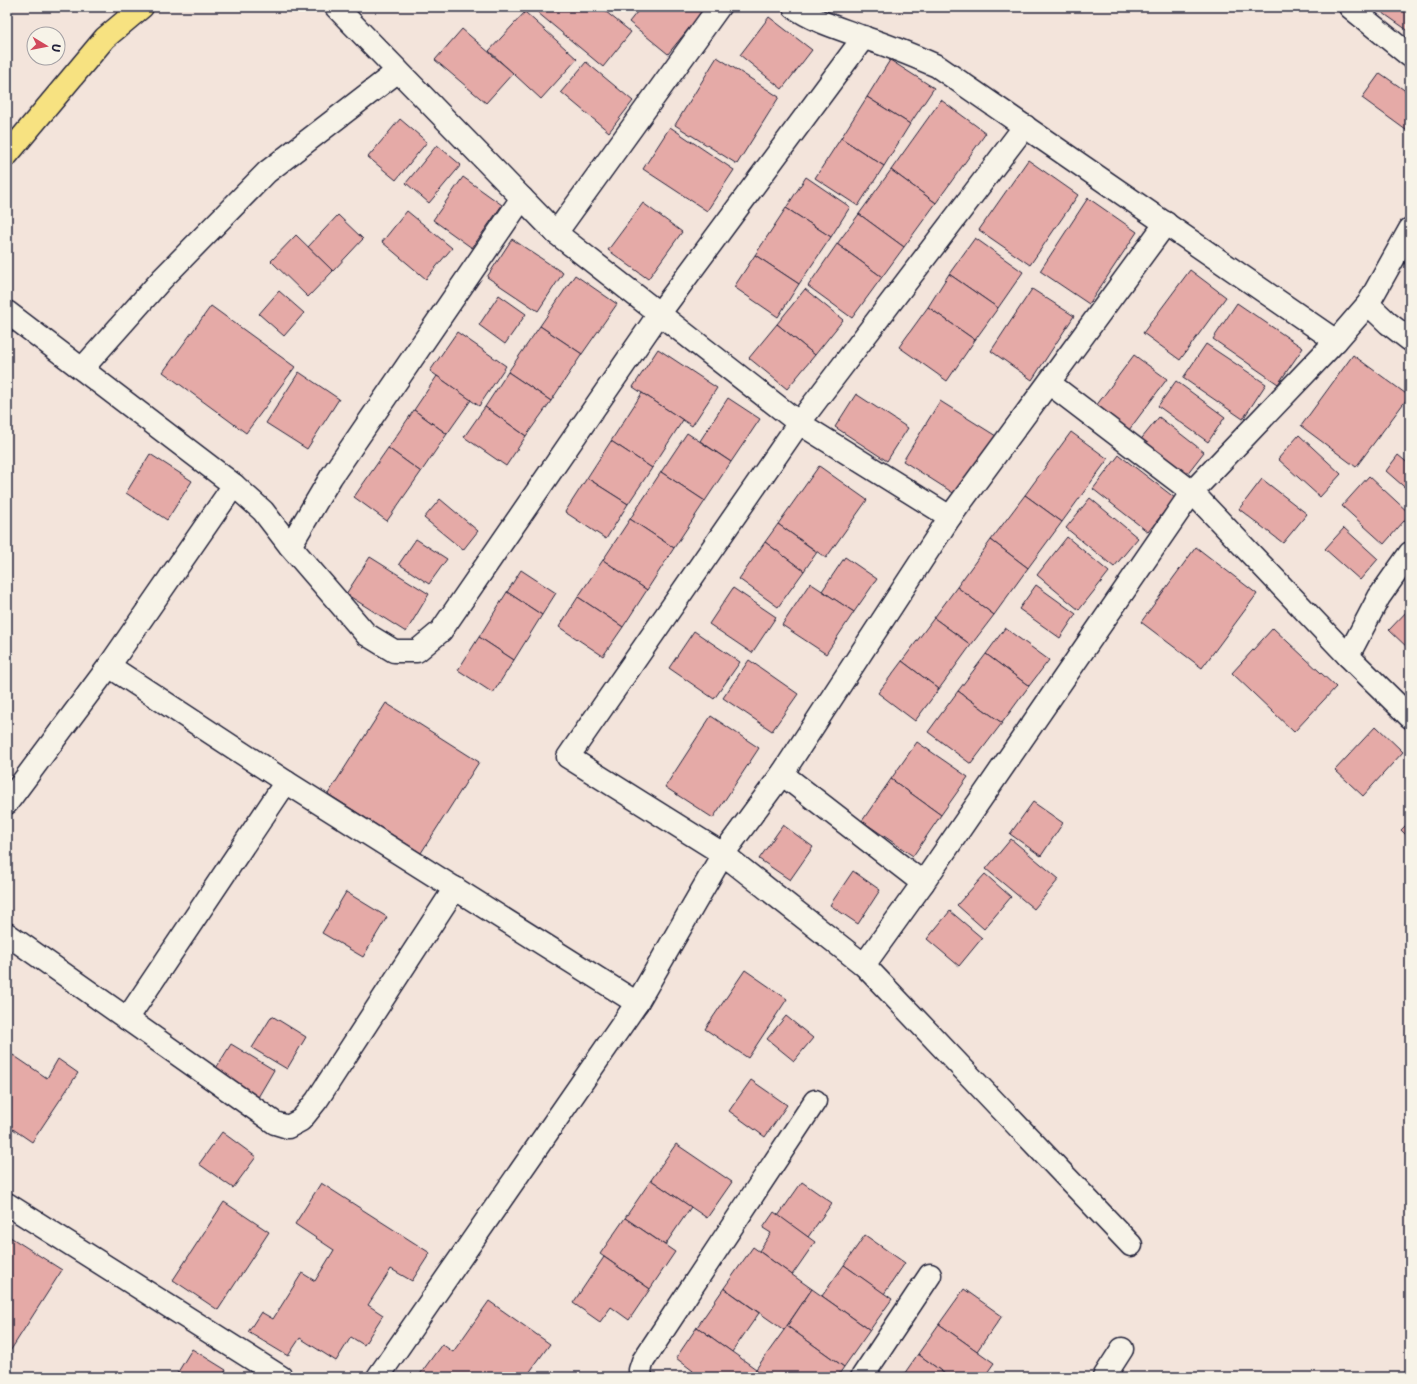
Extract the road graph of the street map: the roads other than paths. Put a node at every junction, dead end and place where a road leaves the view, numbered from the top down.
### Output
1 (142, 7) edge
2 (336, 7) edge
3 (719, 7) edge
4 (1350, 7) edge
5 (801, 9) edge
6 (864, 37) junction
7 (1410, 56) edge
8 (398, 71) junction
9 (1026, 126) junction
10 (7, 155) edge
11 (522, 198) junction
12 (1166, 223) junction
13 (1410, 229) edge
14 (556, 232) junction
15 (1368, 304) junction
16 (7, 312) edge
17 (659, 314) junction
18 (1410, 340) edge
19 (1336, 341) junction
20 (82, 369) junction
21 (1049, 383) junction
22 (799, 423) junction
23 (234, 485) junction
24 (1192, 492) junction
25 (950, 517) junction
26 (290, 546) junction
27 (1410, 553) edge
28 (1348, 656) junction
29 (109, 666) junction
30 (1410, 717) edge
31 (782, 774) junction
32 (286, 782) junction
33 (7, 803) edge
34 (723, 854) junction
35 (923, 882) junction
36 (455, 888) junction
37 (7, 934) edge
38 (864, 965) junction
39 (637, 1003) junction
40 (127, 1019) junction
41 (815, 1101) dead end
42 (7, 1204) edge
43 (1131, 1245) dead end
44 (930, 1275) dead end
45 (1122, 1349) dead end
46 (281, 1377) edge
47 (378, 1377) edge
48 (641, 1377) edge
49 (862, 1377) edge
50 (1104, 1377) edge

1 - 10 main road
2 - 8 street
3 - 14 street
4 - 7 street
5 - 6 street
6 - 9 street
6 - 17 street
8 - 11 street
8 - 20 street
9 - 12 street
9 - 22 street
11 - 14 street
11 - 26 street
12 - 19 street
12 - 21 street
13 - 15 street
14 - 17 street
15 - 18 street
15 - 19 street
16 - 20 street
17 - 22 street
17 - 26 street
19 - 24 street
20 - 23 street
21 - 24 street
21 - 25 street
22 - 25 street
22 - 34 street
23 - 26 street
23 - 29 street
24 - 28 street
24 - 35 street
25 - 31 street
27 - 28 street
28 - 30 street
29 - 32 street
29 - 33 street
31 - 34 street
31 - 35 street
32 - 36 street
32 - 40 street
34 - 38 street
34 - 39 street
35 - 38 street
36 - 39 street
36 - 40 street
37 - 40 street
38 - 43 street
39 - 47 street
41 - 48 street
42 - 46 street
44 - 49 street
45 - 50 street

